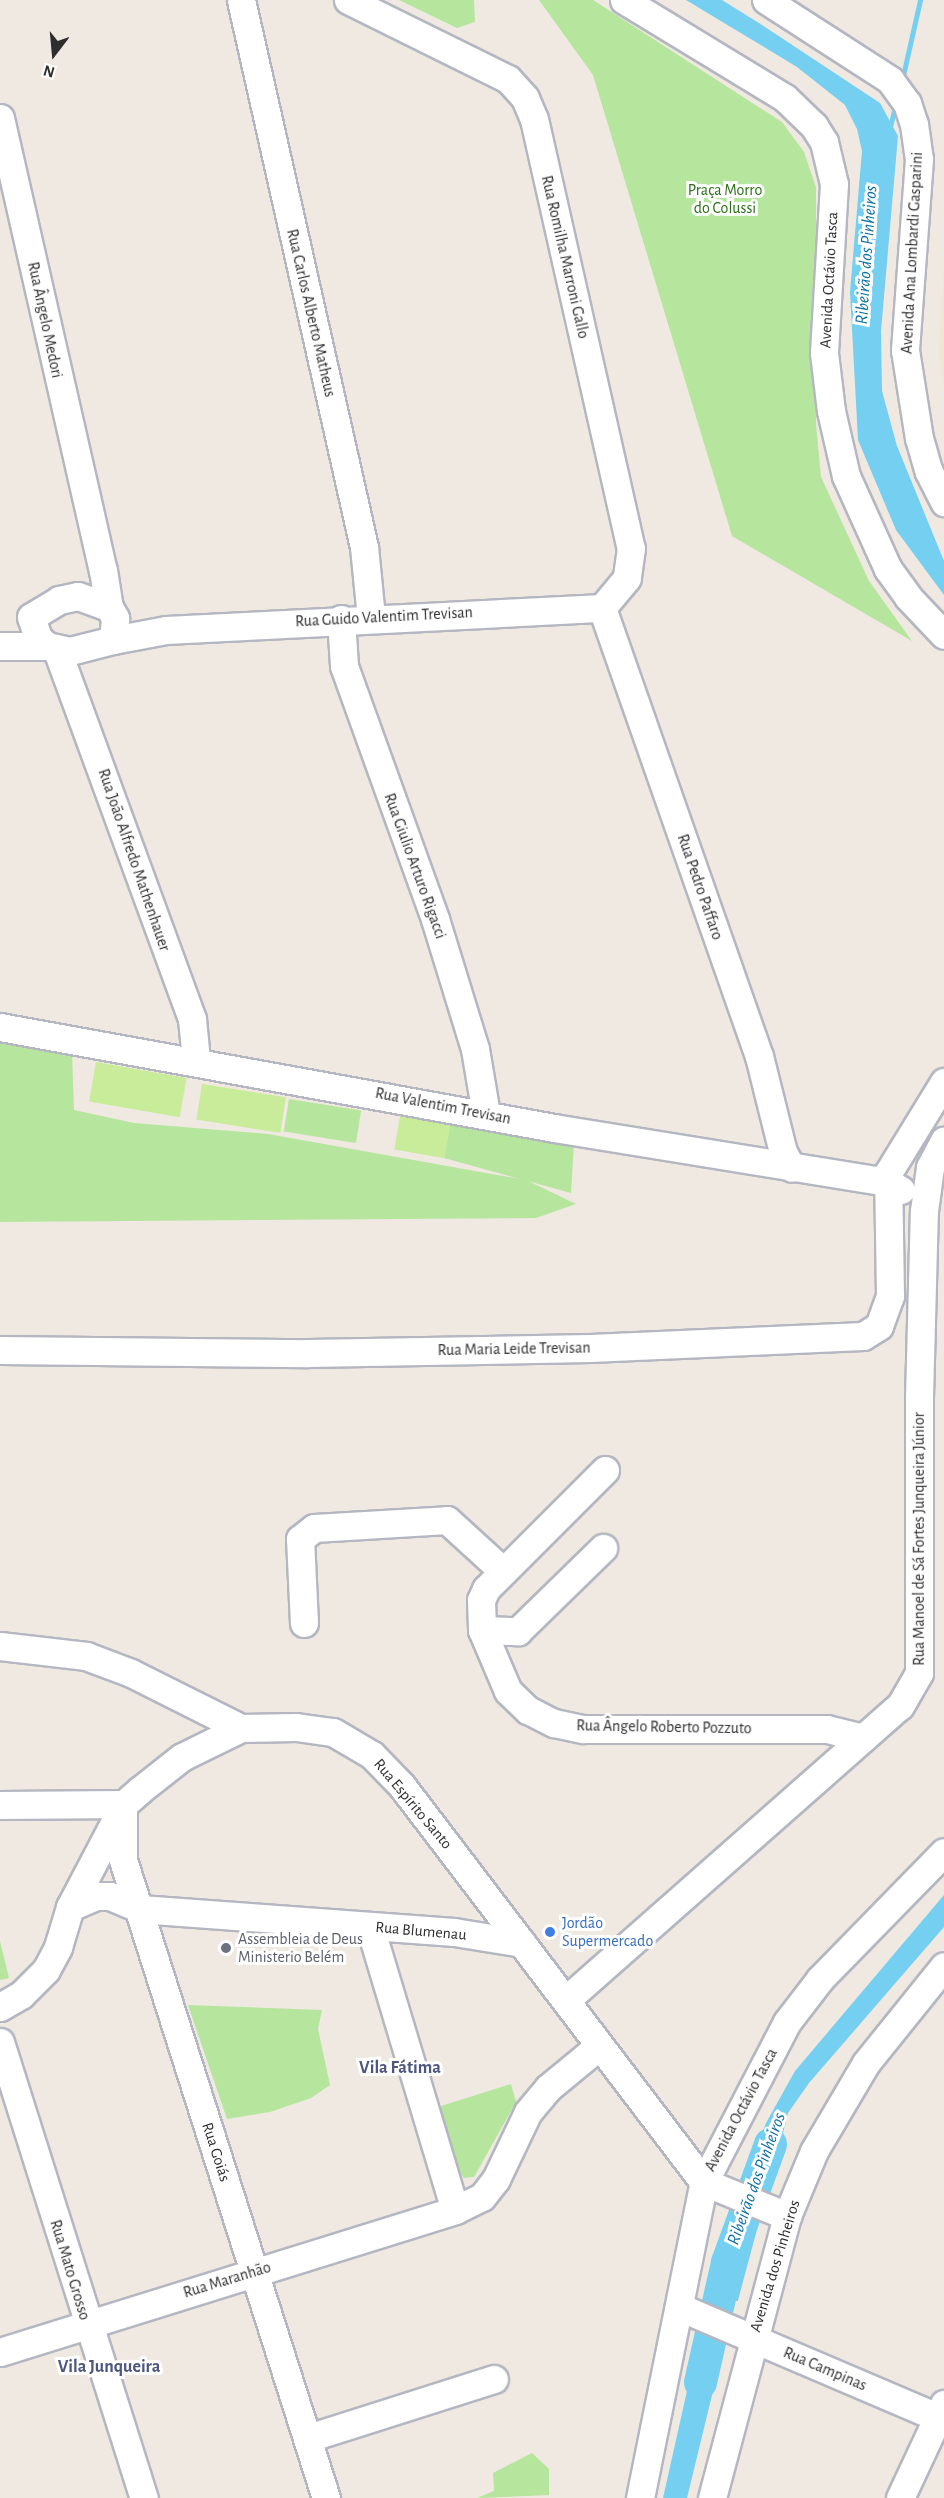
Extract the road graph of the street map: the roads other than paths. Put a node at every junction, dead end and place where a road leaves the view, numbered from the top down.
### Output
1 (348, 0) edge
2 (624, 0) edge
3 (766, 0) edge
4 (246, 3) edge
5 (0, 118) edge
6 (944, 502) edge
7 (90, 523) junction
8 (78, 596) junction
9 (602, 608) junction
10 (31, 617) junction
11 (371, 617) junction
12 (341, 619) junction
13 (112, 622) junction
14 (944, 635) edge
15 (0, 637) edge
16 (0, 646) edge
17 (52, 648) junction
18 (87, 650) junction
19 (84, 716) junction
20 (0, 1026) edge
21 (185, 1058) junction
22 (944, 1082) edge
23 (486, 1114) junction
24 (944, 1141) edge
25 (792, 1168) junction
26 (887, 1182) junction
27 (926, 1195) junction
28 (0, 1350) edge
29 (605, 1470) dead end
30 (603, 1548) dead end
31 (503, 1571) junction
32 (304, 1623) dead end
33 (482, 1630) junction
34 (518, 1631) junction
35 (0, 1646) edge
36 (508, 1691) junction
37 (241, 1728) junction
38 (808, 1728) junction
39 (863, 1738) junction
40 (838, 1760) junction
41 (124, 1804) junction
42 (0, 1805) edge
43 (944, 1852) edge
44 (495, 1906) junction
45 (70, 1907) junction
46 (140, 1909) junction
47 (370, 1927) junction
48 (454, 1932) junction
49 (522, 1943) junction
50 (944, 1966) edge
51 (566, 2000) junction
52 (0, 2007) edge
53 (0, 2042) edge
54 (599, 2046) junction
55 (714, 2188) junction
56 (455, 2210) junction
57 (778, 2213) junction
58 (255, 2272) junction
59 (679, 2307) junction
60 (86, 2324) junction
61 (749, 2337) junction
62 (0, 2352) edge
63 (494, 2379) dead end
64 (942, 2413) edge
65 (308, 2438) junction
66 (144, 2498) edge
67 (326, 2498) edge
68 (640, 2498) edge
69 (712, 2498) edge
70 (900, 2498) edge

1 - 9 street, Rua Romilha Marroni Gallo
2 - 14 street, Avenida Octávio Tasca
3 - 6 street, Avenida Ana Lombardi Gasparini
4 - 11 street, Rua Carlos Alberto Matheus
5 - 7 street, Rua Ângelo Medori
7 - 8 street, Rua Ângelo Medori
7 - 13 street, Rua Ângelo Medori
8 - 10 street
8 - 13 street, Rua Guido Valentim Trevisan
9 - 11 street, Rua Guido Valentim Trevisan
9 - 25 street, Rua Pedro Paffaro
10 - 15 street
10 - 17 street, Rua João Alfredo Mathenhauer
11 - 12 street, Rua Guido Valentim Trevisan
12 - 13 street, Rua Guido Valentim Trevisan
12 - 23 street, Rua Giulio Arturo Rigacci
13 - 18 street
16 - 17 street
17 - 18 street
17 - 19 street, Rua João Alfredo Mathenhauer
18 - 19 street, Rua João Alfredo Mathenhauer
19 - 21 street, Rua João Alfredo Mathenhauer
20 - 21 street, Rua Valentim Trevisan
21 - 23 street, Rua Valentim Trevisan
22 - 26 street
23 - 25 street, Rua Valentim Trevisan
24 - 27 street, Rua Manoel de Sá Fortes Junqueira Júnior
25 - 26 street, Rua Valentim Trevisan
26 - 27 street, Rua Valentim Trevisan
26 - 28 street, Rua Maria Leide Trevisan
27 - 39 street, Rua Manoel de Sá Fortes Junqueira Júnior
29 - 31 street, Rua Ângelo Roberto Pozzuto
30 - 34 street
31 - 32 street
31 - 33 street, Rua Ângelo Roberto Pozzuto
33 - 34 street
33 - 36 street, Rua Ângelo Roberto Pozzuto
34 - 36 street
35 - 37 street
36 - 38 street, Rua Ângelo Roberto Pozzuto
37 - 41 street, Rua Espírito Santo
37 - 44 street, Rua Espírito Santo
38 - 39 street, Rua Ângelo Roberto Pozzuto
38 - 40 street
39 - 40 street, Rua Manoel de Sá Fortes Junqueira Júnior
40 - 51 street, Rua Manoel de Sá Fortes Junqueira Júnior
41 - 42 street
41 - 45 street, Rua Espírito Santo
41 - 46 street, Rua Goiás
43 - 55 street, Avenida Octávio Tasca
44 - 48 street
44 - 49 street, Rua Espírito Santo
45 - 46 street, Rua Blumenau
45 - 52 street, Rua Espírito Santo
46 - 47 street, Rua Blumenau
46 - 58 street, Rua Goiás
47 - 48 street, Rua Blumenau
47 - 56 street
48 - 49 street, Rua Blumenau
49 - 51 street, Rua Espírito Santo
50 - 57 street, Avenida dos Pinheiros
51 - 54 street, Rua Espírito Santo
53 - 60 street, Rua Mato Grosso
54 - 55 street, Rua Espírito Santo
54 - 56 street, Rua Maranhão
55 - 57 street
55 - 59 street, Avenida Octávio Tasca
56 - 58 street, Rua Maranhão
57 - 61 street, Avenida dos Pinheiros
58 - 60 street, Rua Maranhão
58 - 65 street, Rua Goiás
59 - 61 street, Rua Campinas
59 - 68 street, Avenida Octávio Tasca
60 - 62 street, Rua Maranhão
60 - 66 street, Rua Mato Grosso
61 - 64 street, Rua Campinas
61 - 69 street, Avenida dos Pinheiros
63 - 65 street
64 - 70 street
65 - 67 street, Rua Goiás

